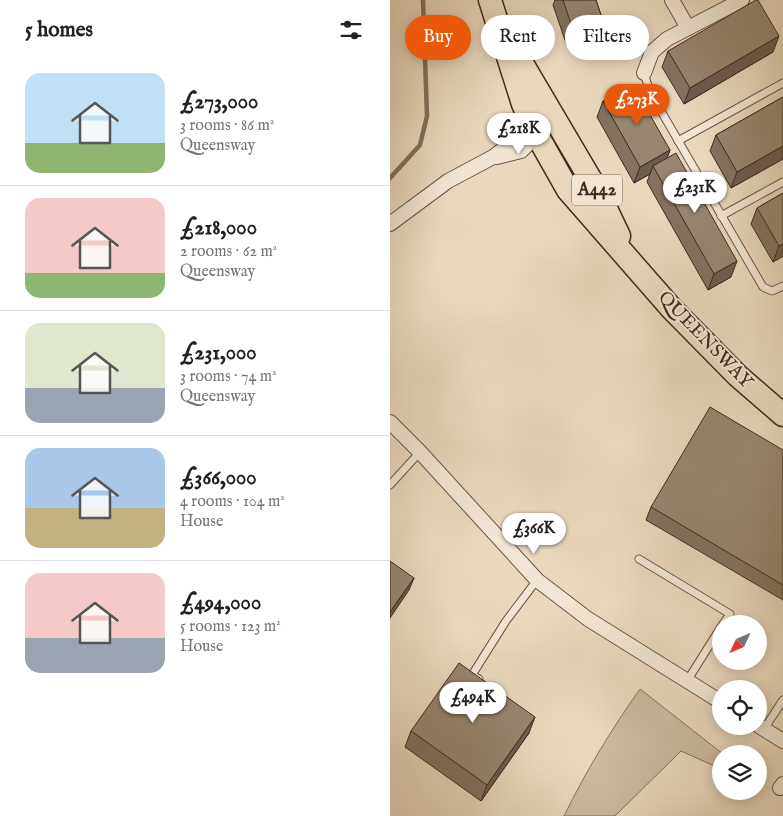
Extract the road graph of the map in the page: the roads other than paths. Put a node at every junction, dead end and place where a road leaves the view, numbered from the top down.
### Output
1 (490, 0) edge
2 (672, 0) edge
3 (742, 0) edge
4 (495, 15) edge
5 (688, 28) junction
6 (509, 60) edge
7 (519, 60) edge
8 (644, 73) joint
9 (783, 83) edge
10 (558, 124) junction
11 (537, 135) junction
12 (678, 142) junction
13 (783, 182) edge
14 (722, 216) junction
15 (390, 224) edge
16 (630, 260) junction
17 (783, 286) edge
18 (783, 415) edge
19 (390, 422) edge
20 (420, 452) junction
21 (390, 485) edge
22 (639, 559) dead end
23 (537, 580) junction
24 (729, 615) edge
25 (712, 641) edge
26 (687, 681) junction
27 (488, 685) edge
28 (712, 696) edge
29 (783, 700) edge
30 (767, 720) edge
31 (767, 731) edge
32 (783, 741) edge

1 - 4 main road, QUEENSWAY / A442
2 - 5 street
3 - 5 street
5 - 8 street
6 - 11 main road, QUEENSWAY / A442
7 - 10 main road, QUEENSWAY / A442
8 - 12 lane
9 - 12 lane
10 - 11 main road
10 - 16 main road, QUEENSWAY / A442
11 - 15 street
11 - 16 main road, QUEENSWAY / A442
12 - 14 lane
13 - 14 lane
14 - 17 lane
16 - 18 main road, QUEENSWAY / A442
19 - 20 street
20 - 21 lane
20 - 23 street
22 - 24 lane
23 - 26 street
23 - 27 lane
25 - 26 lane
26 - 28 street
29 - 30 lane
31 - 32 street

